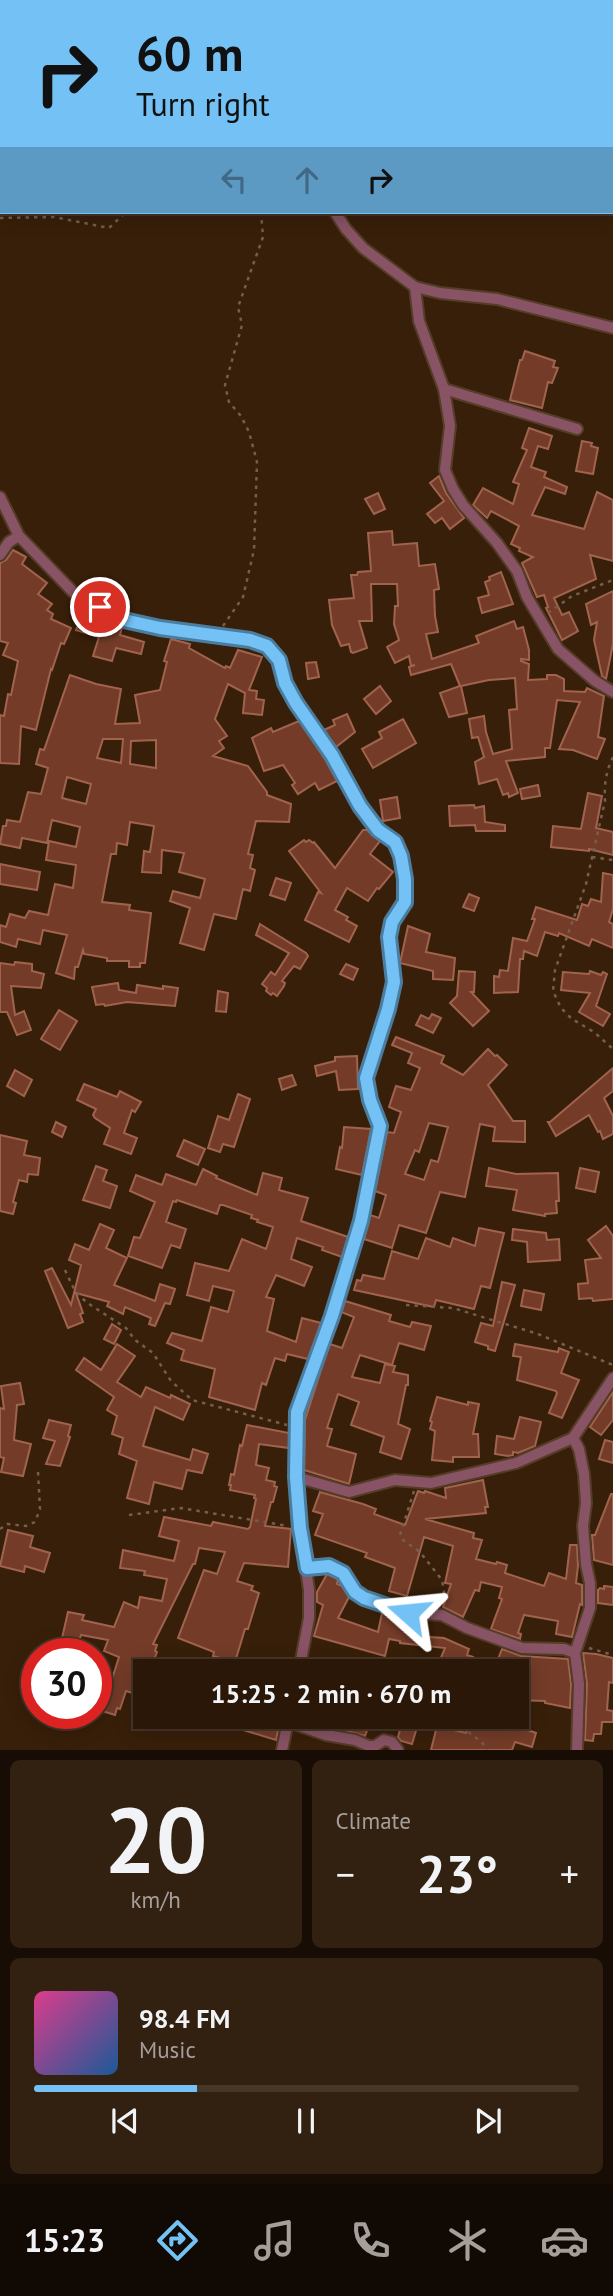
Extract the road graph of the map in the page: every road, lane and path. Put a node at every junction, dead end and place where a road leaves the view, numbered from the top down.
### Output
1 (124, 214) edge
2 (261, 214) edge
3 (336, 214) edge
4 (0, 218) edge
5 (415, 287) junction
6 (613, 328) edge
7 (444, 389) junction
8 (577, 429) dead end
9 (0, 497) edge
10 (19, 536) junction
11 (0, 555) edge
12 (613, 580) edge
13 (540, 617) junction
14 (215, 637) junction
15 (613, 692) edge
16 (613, 757) edge
17 (592, 857) junction
18 (613, 860) edge
19 (613, 1049) edge
20 (65, 1270) dead end
21 (406, 1305) dead end
22 (613, 1365) edge
23 (613, 1378) edge
24 (297, 1426) junction
25 (573, 1438) junction
26 (38, 1472) dead end
27 (296, 1477) junction
28 (417, 1482) junction
29 (129, 1515) dead end
30 (300, 1528) junction
31 (0, 1529) edge
32 (307, 1568) junction
33 (442, 1615) junction
34 (575, 1653) junction
35 (613, 1654) edge
36 (301, 1659) edge
37 (287, 1729) edge
38 (314, 1729) edge
39 (465, 1729) edge
40 (282, 1750) edge
41 (398, 1750) edge
42 (487, 1750) edge
43 (577, 1750) edge

1 - 4 path
2 - 14 path
3 - 5 street
5 - 6 street
5 - 7 street
7 - 8 street
7 - 13 street
9 - 10 street
10 - 11 street
10 - 14 street
12 - 13 path
13 - 15 street
14 - 24 street
16 - 17 path
17 - 18 path
17 - 19 path
20 - 24 path
21 - 22 path
23 - 25 street
24 - 27 street
25 - 28 street
25 - 34 street
26 - 31 path
27 - 28 street
27 - 30 street
28 - 33 path
29 - 30 path
30 - 32 street
32 - 33 street
32 - 36 street
33 - 34 street
34 - 35 path
34 - 43 street
37 - 40 street
38 - 41 street
39 - 42 path

